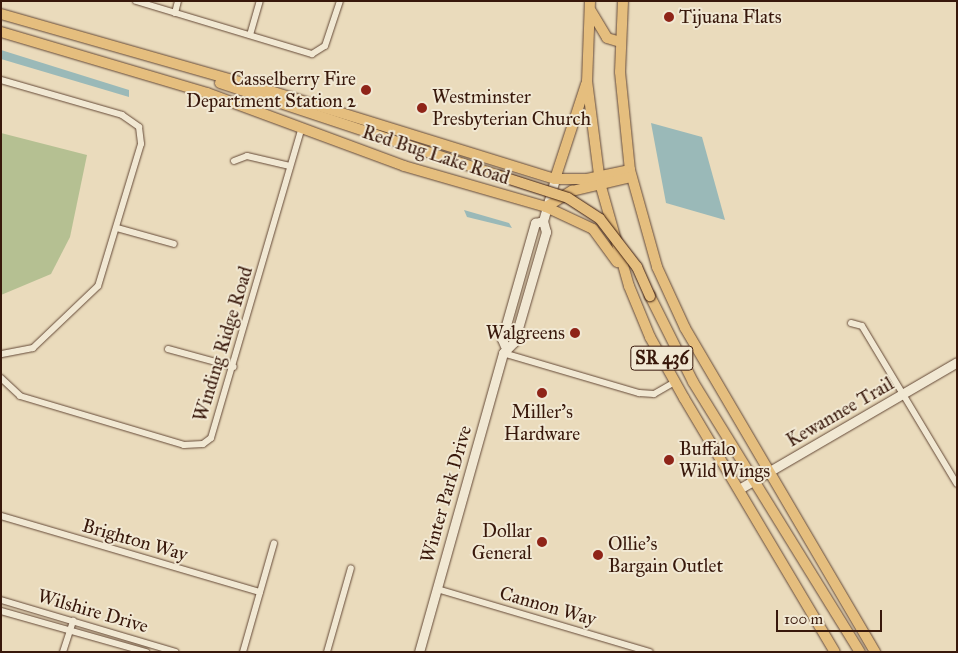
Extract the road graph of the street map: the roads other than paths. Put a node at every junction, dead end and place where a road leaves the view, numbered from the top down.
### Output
1 (136, 1) edge
2 (178, 1) edge
3 (260, 1) edge
4 (340, 1) edge
5 (623, 1) edge
6 (590, 4) edge
7 (175, 13) junction
8 (1, 14) edge
9 (1, 32) edge
10 (250, 35) junction
11 (620, 42) junction
12 (127, 51) junction
13 (1, 80) edge
14 (587, 81) junction
15 (302, 127) junction
16 (234, 161) dead end
17 (290, 166) junction
18 (630, 174) junction
19 (555, 179) junction
20 (600, 180) junction
21 (546, 207) junction
22 (543, 221) junction
23 (118, 228) junction
24 (174, 244) dead end
25 (629, 286) junction
26 (851, 323) dead end
27 (168, 349) dead end
28 (504, 349) junction
29 (1, 354) edge
30 (957, 362) edge
31 (234, 367) junction
32 (1, 378) edge
33 (675, 382) junction
34 (902, 394) junction
35 (768, 472) junction
36 (954, 473) edge
37 (754, 480) junction
38 (957, 484) edge
39 (739, 489) junction
40 (1, 516) edge
41 (274, 543) dead end
42 (352, 568) dead end
43 (437, 589) junction
44 (260, 592) junction
45 (1, 600) edge
46 (1, 611) edge
47 (73, 621) junction
48 (70, 630) junction
49 (63, 652) edge
50 (146, 652) edge
51 (175, 652) edge
52 (243, 652) edge
53 (327, 652) edge
54 (419, 652) edge
55 (650, 652) edge
56 (835, 652) edge
57 (860, 652) edge
58 (875, 652) edge

1 - 7 street
2 - 7 street
3 - 10 street
4 - 10 street
5 - 11 main road, SR 436
6 - 11 main road
6 - 14 main road, SR 436
7 - 10 street
8 - 12 main road, Red Bug Lake Road
9 - 15 main road, Red Bug Lake Road
11 - 18 main road, SR 436
12 - 19 main road, Red Bug Lake Road
12 - 37 main road, bridge
13 - 23 street
14 - 19 main road, Winter Park Drive
14 - 20 main road, SR 436
15 - 17 street, Winding Ridge Road
15 - 21 main road, Red Bug Lake Road
16 - 17 street
17 - 31 street, Winding Ridge Road
18 - 20 main road, Red Bug Lake Road
18 - 35 main road, SR 436
19 - 20 main road, Red Bug Lake Road
19 - 21 street, Winter Park Drive
20 - 21 main road, Red Bug Lake Road
20 - 25 main road, SR 436
21 - 22 street, Winter Park Drive
21 - 25 main road
22 - 28 street, Winter Park Drive
22 - 28 street, Winter Park Drive
23 - 24 street
23 - 29 street
25 - 33 main road, SR 436
26 - 34 street
27 - 31 street
28 - 33 street
28 - 43 street, Winter Park Drive
30 - 34 street, Kewannee Trail
31 - 32 street, Winding Ridge Road
33 - 39 main road, SR 436
34 - 35 street, Kewannee Trail
34 - 36 street
35 - 37 street, Kewannee Trail
35 - 58 main road, SR 436
36 - 38 street
37 - 39 street, Kewannee Trail
37 - 57 main road
39 - 56 main road, SR 436
40 - 44 street, Brighton Way
41 - 44 street
42 - 53 street
43 - 54 street, Winter Park Drive
43 - 55 street, Cannon Way
44 - 52 street
45 - 47 street, Wilshire Drive
46 - 48 street, Wilshire Drive
47 - 48 street
47 - 51 street, Wilshire Drive
48 - 49 street
48 - 50 street, Wilshire Drive

